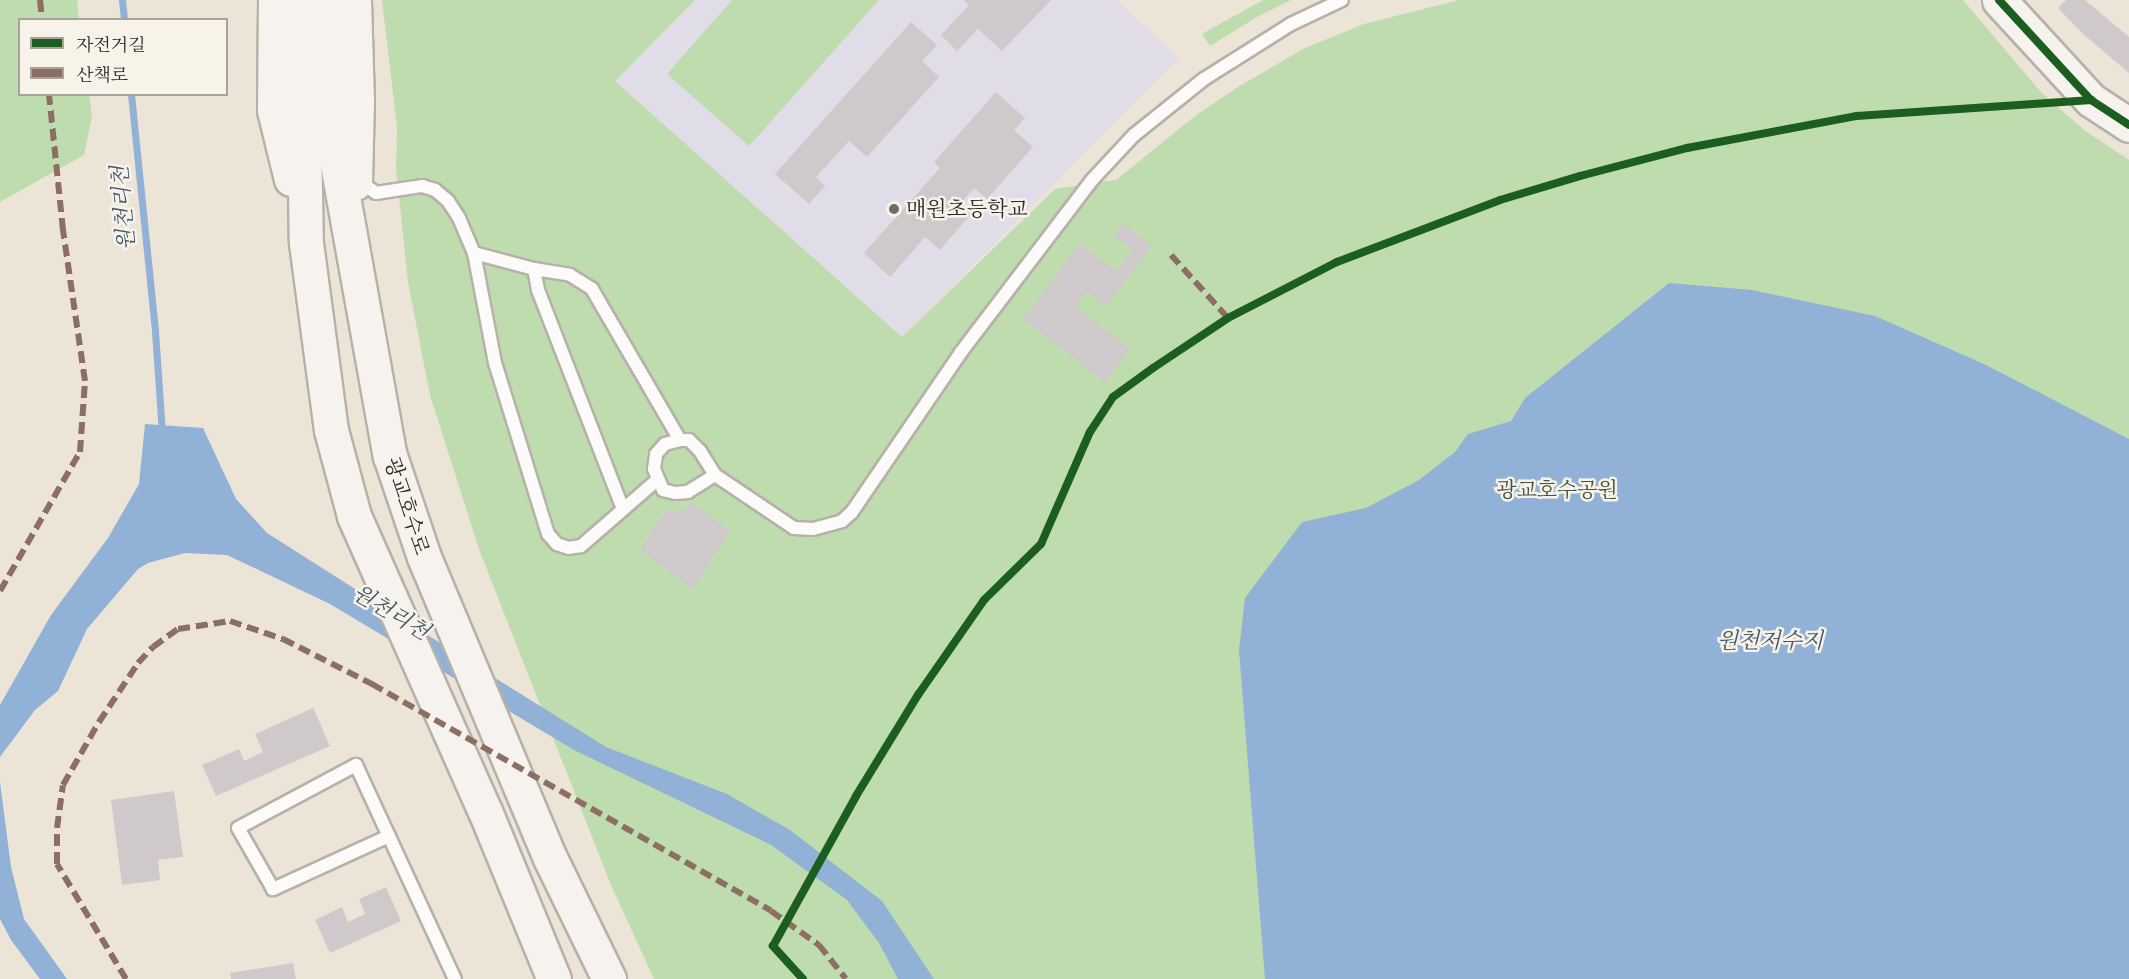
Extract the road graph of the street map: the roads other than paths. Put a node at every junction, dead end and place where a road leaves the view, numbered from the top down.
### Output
1 (275, 0) edge
2 (302, 0) edge
3 (327, 0) edge
4 (354, 0) edge
5 (1342, 0) edge
6 (1999, 0) edge
7 (2129, 125) edge
8 (355, 177) junction
9 (353, 242) junction
10 (306, 243) junction
11 (474, 253) junction
12 (534, 269) junction
13 (680, 440) junction
14 (715, 475) junction
15 (657, 480) junction
16 (623, 509) junction
17 (389, 836) junction
18 (455, 979) edge
19 (554, 979) edge
20 (609, 979) edge

1 - 10 main road
2 - 10 main road
3 - 9 main road, 광교호수로
4 - 8 main road
5 - 14 lane
6 - 7 main road
8 - 9 main road
8 - 11 lane
9 - 20 main road, 광교호수로
10 - 19 main road
11 - 12 lane
11 - 16 lane
12 - 13 lane
12 - 16 lane
13 - 14 lane
13 - 15 lane
14 - 15 lane
15 - 16 lane
17 - 17 lane
17 - 18 lane

